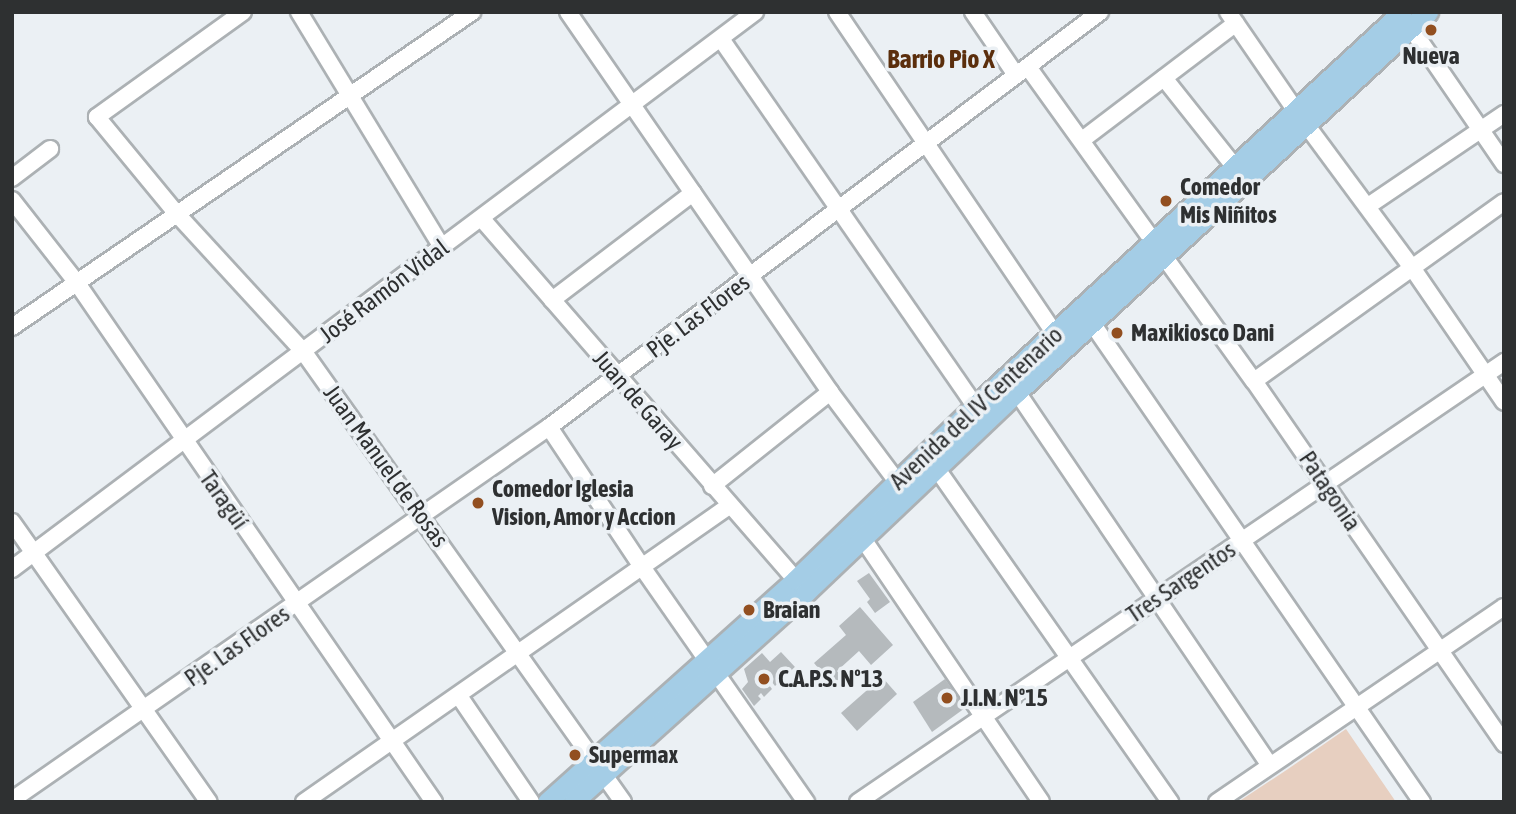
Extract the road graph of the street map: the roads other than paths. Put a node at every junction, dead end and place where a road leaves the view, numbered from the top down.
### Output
1 (243, 12) edge
2 (299, 12) edge
3 (472, 12) edge
4 (568, 12) edge
5 (755, 12) edge
6 (837, 12) edge
7 (973, 12) edge
8 (1100, 12) edge
9 (1232, 18) edge
10 (1406, 20) edge
11 (720, 39) junction
12 (1022, 71) junction
13 (1164, 78) junction
14 (350, 97) junction
15 (632, 104) junction
16 (1504, 114) edge
17 (1302, 118) junction
18 (1480, 130) junction
19 (1082, 140) junction
20 (927, 142) junction
21 (50, 149) dead end
22 (1504, 164) edge
23 (1234, 166) junction
24 (12, 178) edge
25 (693, 193) junction
26 (12, 200) edge
27 (1504, 202) edge
28 (1368, 206) junction
29 (838, 210) junction
30 (177, 214) junction
31 (482, 219) junction
32 (442, 247) junction
33 (1159, 247) junction
34 (1413, 269) junction
35 (751, 276) junction
36 (77, 283) junction
37 (552, 300) junction
38 (1086, 316) junction
39 (12, 327) edge
40 (1063, 338) junction
41 (303, 351) junction
42 (1504, 362) edge
43 (1485, 374) junction
44 (618, 376) junction
45 (1254, 381) junction
46 (1010, 386) junction
47 (830, 392) junction
48 (1504, 402) edge
49 (975, 406) junction
50 (549, 427) junction
51 (182, 440) junction
52 (932, 461) junction
53 (1324, 484) junction
54 (712, 486) junction
55 (903, 490) junction
56 (729, 506) junction
57 (423, 517) junction
58 (12, 522) edge
59 (858, 532) junction
60 (1241, 542) junction
61 (34, 553) junction
62 (642, 568) junction
63 (12, 569) edge
64 (801, 586) junction
65 (1158, 598) junction
66 (297, 605) junction
67 (1504, 607) edge
68 (1438, 652) junction
69 (519, 653) junction
70 (1071, 658) junction
71 (712, 666) junction
72 (459, 696) junction
73 (1356, 709) junction
74 (145, 710) junction
75 (984, 717) junction
76 (391, 742) junction
77 (1504, 744) edge
78 (1270, 765) junction
79 (599, 766) junction
80 (12, 800) edge
81 (209, 802) edge
82 (304, 802) edge
83 (434, 802) edge
84 (531, 802) edge
85 (547, 802) edge
86 (573, 802) edge
87 (623, 802) edge
88 (806, 802) edge
89 (858, 802) edge
90 (1041, 802) edge
91 (1170, 802) edge
92 (1217, 802) edge
93 (1422, 802) edge

1 - 30 street, Juan Manuel de Rosas
2 - 14 street
3 - 14 street
4 - 15 street
5 - 11 street, José Ramón Vidal
6 - 20 street
7 - 12 street, Patagonia
8 - 12 street, Pje. Las Flores
9 - 13 street
9 - 17 street
10 - 17 main road, Avenida del IV Centenario
10 - 18 street
11 - 15 street, José Ramón Vidal
11 - 29 street
12 - 19 street, Patagonia
12 - 20 street, Pje. Las Flores
13 - 19 street
13 - 23 street
14 - 30 street
14 - 32 street
15 - 25 street
15 - 31 street, José Ramón Vidal
16 - 18 street
17 - 23 main road, Avenida del IV Centenario
17 - 28 street
17 - 33 main road, Avenida del IV Centenario
18 - 22 street
18 - 28 street
19 - 33 street, Patagonia
20 - 29 street, Pje. Las Flores
20 - 40 street
21 - 24 street
23 - 33 main road, Avenida del IV Centenario
25 - 35 street
25 - 37 street
26 - 36 street, Taragüí
27 - 34 street
28 - 34 street
29 - 35 street, Pje. Las Flores
29 - 49 street
30 - 36 street
30 - 41 street, Juan Manuel de Rosas
31 - 32 street, José Ramón Vidal
31 - 37 street, Juan de Garay
32 - 41 street, José Ramón Vidal
33 - 38 main road, Avenida del IV Centenario
33 - 45 street, Patagonia
34 - 43 street
34 - 45 street
35 - 44 street, Pje. Las Flores
35 - 47 street
36 - 39 street
36 - 51 street, Taragüí
37 - 44 street, Juan de Garay
38 - 40 main road, Avenida del IV Centenario
38 - 60 street
40 - 46 main road, Avenida del IV Centenario
41 - 51 street, José Ramón Vidal
41 - 57 street, Juan Manuel de Rosas
42 - 43 street, Tres Sargentos
43 - 48 street
43 - 53 street, Tres Sargentos
44 - 50 street, Pje. Las Flores
44 - 54 street, Juan de Garay
45 - 53 street, Patagonia
46 - 49 main road, Avenida del IV Centenario
46 - 52 main road, Avenida del IV Centenario
46 - 65 street
47 - 54 street
47 - 55 street
49 - 52 main road, Avenida del IV Centenario
50 - 57 street, Pje. Las Flores
50 - 62 street
51 - 61 street, José Ramón Vidal
51 - 66 street, Taragüí
52 - 55 main road, Avenida del IV Centenario
52 - 70 street
53 - 60 street, Tres Sargentos
53 - 68 street, Patagonia
54 - 56 street, Juan de Garay
55 - 59 main road, Avenida del IV Centenario
56 - 62 street
56 - 64 street, Juan de Garay
57 - 66 street, Pje. Las Flores
57 - 69 street, Juan Manuel de Rosas
58 - 61 street
59 - 64 main road, Avenida del IV Centenario
59 - 75 street
60 - 65 street, Tres Sargentos
60 - 73 street
61 - 63 street, José Ramón Vidal
61 - 74 street
62 - 69 street
62 - 71 street
64 - 71 main road, Avenida del IV Centenario
65 - 70 street, Tres Sargentos
65 - 78 street
66 - 74 street, Pje. Las Flores
66 - 76 street, Taragüí
67 - 68 street
68 - 73 street
68 - 77 street, Patagonia
69 - 72 street
69 - 79 street, Juan Manuel de Rosas
70 - 75 street, Tres Sargentos
70 - 91 street
71 - 79 main road, Avenida del IV Centenario
71 - 88 street
72 - 76 street
72 - 84 street
73 - 78 street
73 - 93 street
74 - 80 street, Pje. Las Flores
74 - 81 street
75 - 89 street, Tres Sargentos
75 - 90 street
76 - 82 street
76 - 83 street, Taragüí
78 - 92 street
79 - 85 main road, Avenida del IV Centenario
79 - 86 main road, Avenida del IV Centenario
79 - 87 street, Juan Manuel de Rosas

